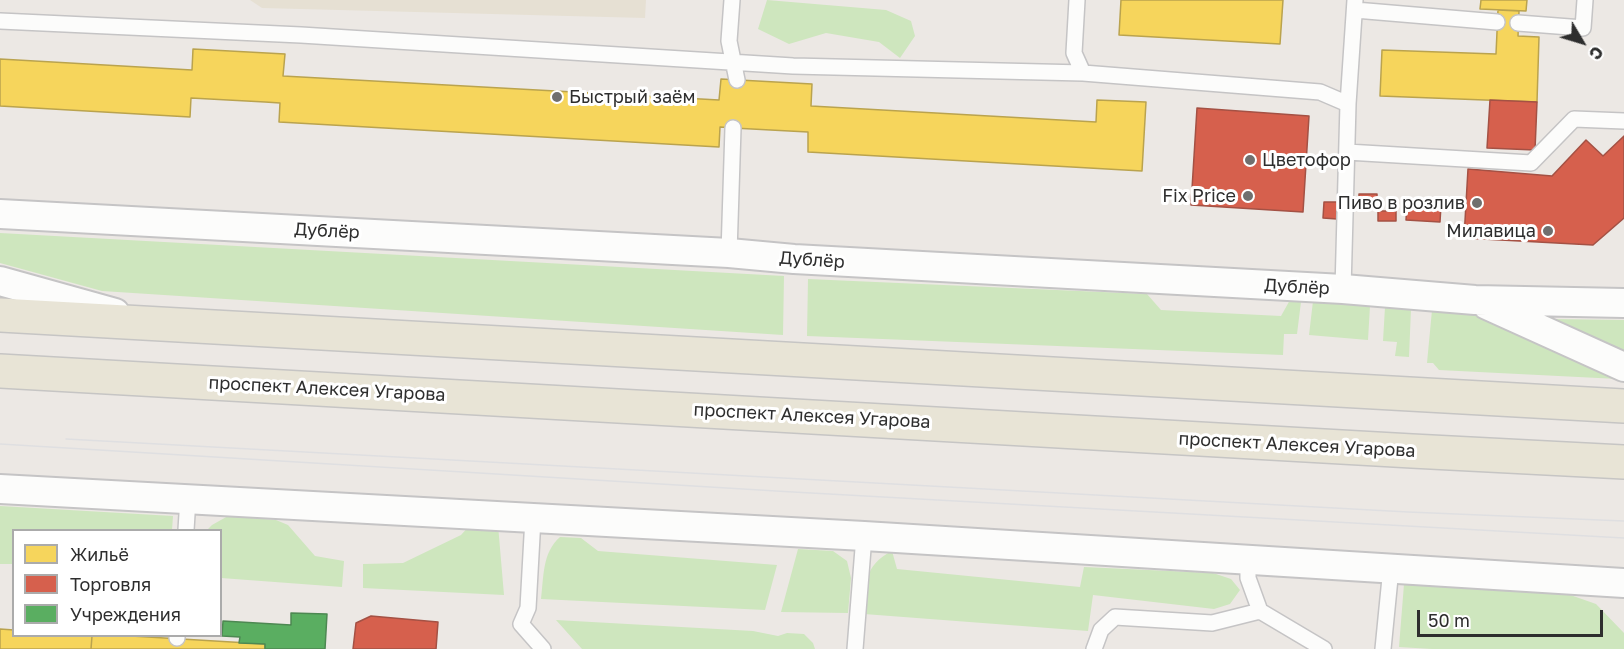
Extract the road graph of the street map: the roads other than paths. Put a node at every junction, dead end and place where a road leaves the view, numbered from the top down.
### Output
1 (732, 0) edge
2 (1077, 0) edge
3 (1585, 0) edge
4 (1355, 5) edge
5 (0, 21) edge
6 (1497, 22) dead end
7 (1518, 23) dead end
8 (734, 63) junction
9 (1083, 73) junction
10 (737, 80) dead end
11 (1348, 104) junction
12 (1624, 121) edge
13 (733, 128) dead end
14 (1347, 152) junction
15 (0, 214) edge
16 (729, 253) junction
17 (0, 281) edge
18 (1342, 289) junction
19 (1475, 300) junction
20 (1624, 303) edge
21 (0, 315) edge
22 (152, 324) junction
23 (1624, 367) edge
24 (0, 371) edge
25 (1624, 406) edge
26 (1624, 462) edge
27 (0, 489) edge
28 (188, 498) junction
29 (533, 518) junction
30 (186, 529) edge
31 (864, 536) junction
32 (1248, 559) junction
33 (1392, 568) junction
34 (1585, 581) junction
35 (1624, 584) edge
36 (1624, 605) edge
37 (1260, 611) junction
38 (543, 649) edge
39 (855, 649) edge
40 (1094, 649) edge
41 (1324, 649) edge
42 (1383, 649) edge

1 - 8 lane
2 - 9 lane
3 - 7 lane
4 - 6 lane
4 - 11 lane
5 - 8 lane
8 - 9 lane
8 - 10 lane
9 - 11 lane
11 - 14 lane
12 - 14 lane
13 - 16 lane
14 - 18 lane
15 - 16 street, Дублёр
16 - 18 street, Дублёр
17 - 22 street
18 - 19 street, Дублёр
19 - 20 street, Дублёр
19 - 23 street
21 - 22 main road
22 - 25 main road
24 - 26 main road, проспект Алексея Угарова
27 - 28 street
28 - 29 street
28 - 30 lane
29 - 31 street
29 - 38 lane
31 - 32 street
31 - 39 lane
32 - 33 street
32 - 37 lane
33 - 34 street
33 - 42 lane
34 - 35 street
34 - 36 street
37 - 40 lane
37 - 41 lane

